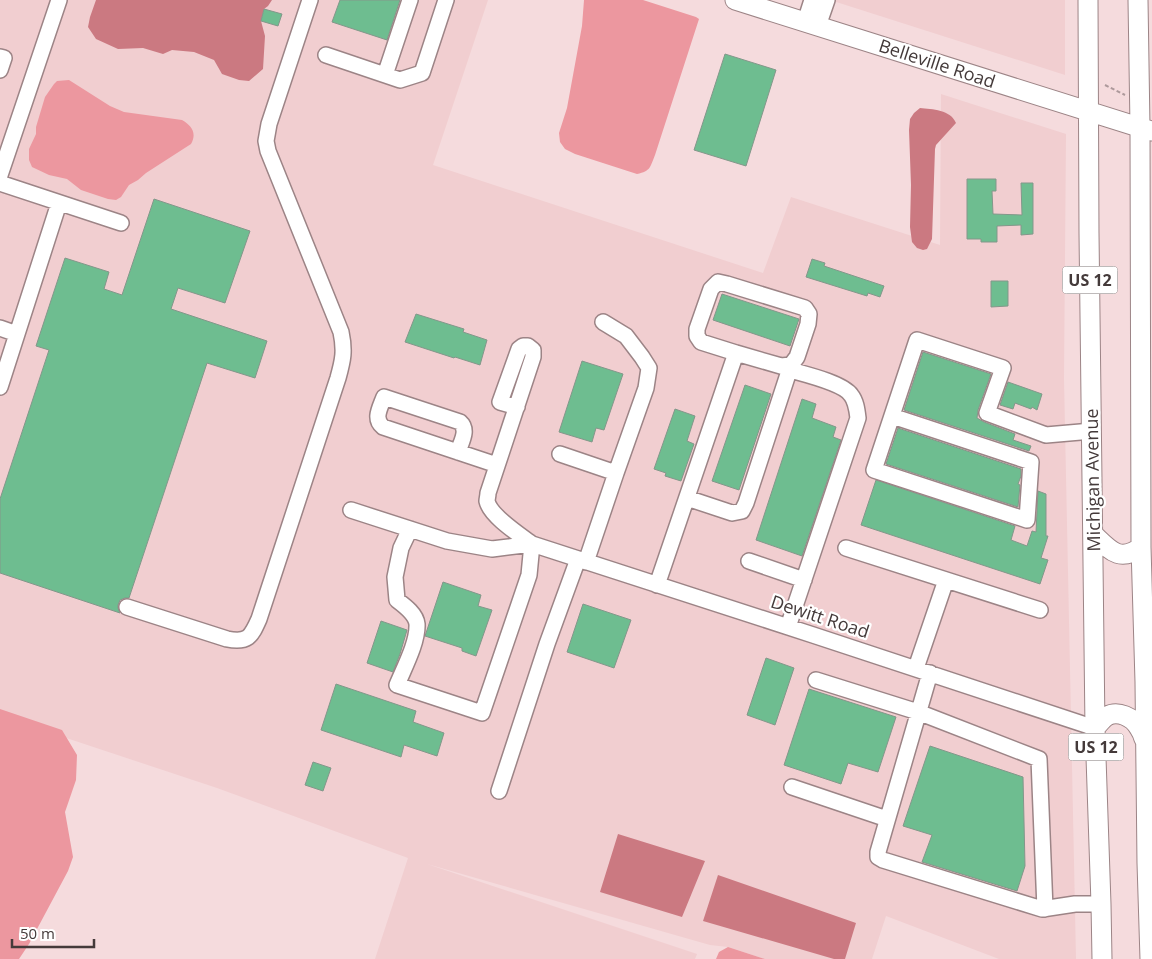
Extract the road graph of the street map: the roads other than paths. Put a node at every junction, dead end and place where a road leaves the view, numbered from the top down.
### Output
1 (59, 0) edge
2 (310, 0) edge
3 (410, 0) edge
4 (446, 0) edge
5 (735, 0) edge
6 (812, 0) edge
7 (827, 0) edge
8 (1088, 0) edge
9 (1138, 0) edge
10 (811, 24) junction
11 (326, 55) dead end
12 (0, 57) edge
13 (0, 70) edge
14 (385, 75) junction
15 (1089, 112) junction
16 (1146, 129) edge
17 (0, 175) edge
18 (0, 183) edge
19 (59, 203) junction
20 (121, 224) dead end
21 (603, 322) dead end
22 (0, 328) edge
23 (17, 334) junction
24 (736, 353) junction
25 (5, 355) edge
26 (790, 367) junction
27 (0, 387) edge
28 (1146, 402) edge
29 (517, 407) dead end
30 (892, 416) junction
31 (1092, 431) junction
32 (458, 452) junction
33 (560, 454) dead end
34 (497, 465) junction
35 (616, 473) junction
36 (687, 498) junction
37 (351, 510) dead end
38 (410, 529) junction
39 (1093, 534) junction
40 (532, 544) junction
41 (1141, 546) junction
42 (846, 548) dead end
43 (582, 560) junction
44 (749, 561) dead end
45 (804, 580) junction
46 (946, 580) junction
47 (658, 585) junction
48 (127, 607) dead end
49 (1040, 610) dead end
50 (788, 627) junction
51 (923, 671) junction
52 (816, 680) dead end
53 (918, 712) junction
54 (1095, 728) junction
55 (1145, 740) junction
56 (792, 787) dead end
57 (499, 791) dead end
58 (888, 819) junction
59 (1102, 904) junction
60 (1045, 909) junction
61 (1102, 959) edge
62 (1150, 959) edge

1 - 17 street
2 - 48 street
3 - 14 street
4 - 14 street
5 - 10 main road, Belleville Road
6 - 10 street
7 - 10 street
8 - 15 main road, Michigan Avenue / US 12
9 - 16 main road, US 12
10 - 15 main road, Belleville Road
11 - 14 street
12 - 13 street
15 - 16 main road, Belleville Road
15 - 31 main road, Michigan Avenue / US 12
16 - 28 main road, US 12
18 - 19 street
19 - 20 street
19 - 23 street
21 - 35 street
22 - 23 street
23 - 25 street
24 - 26 street
24 - 26 street
24 - 36 street
25 - 27 street
26 - 36 street
26 - 45 street
28 - 41 main road, US 12
29 - 34 street
30 - 30 street
30 - 31 street
31 - 39 main road, Michigan Avenue / US 12
32 - 32 street
32 - 34 street
33 - 35 street
34 - 40 street
35 - 43 street
36 - 47 street
37 - 38 street
38 - 40 street
38 - 40 street
39 - 41 main road
39 - 54 main road, Michigan Avenue / US 12
40 - 43 street, Dewitt Road
41 - 55 main road, US 12
42 - 46 street
43 - 47 street, Dewitt Road
43 - 57 street
44 - 45 street
45 - 50 street
46 - 49 street
46 - 51 street
47 - 50 street, Dewitt Road
50 - 51 street, Dewitt Road
51 - 53 street
51 - 54 street, Dewitt Road
52 - 53 street
53 - 58 street
53 - 60 street
54 - 55 main road
54 - 59 main road, Michigan Avenue / US 12
55 - 62 main road, US 12
56 - 58 street
58 - 60 street
59 - 60 street
59 - 61 main road, Michigan Avenue / US 12

